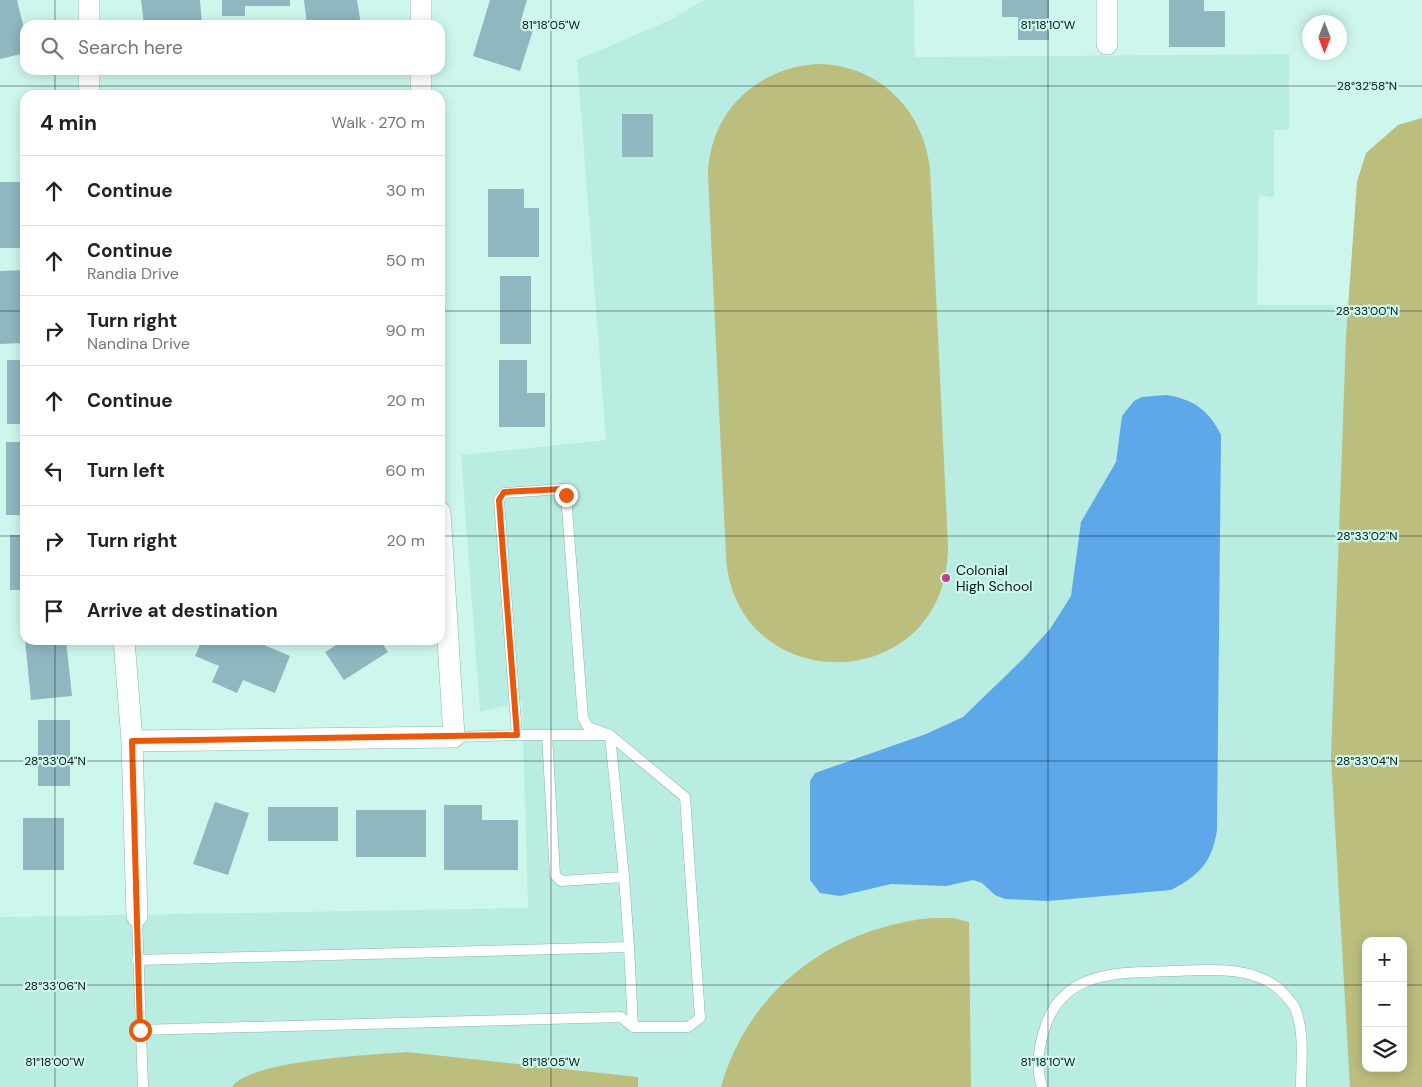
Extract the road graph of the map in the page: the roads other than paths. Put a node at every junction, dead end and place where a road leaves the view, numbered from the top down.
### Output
1 (89, 0) edge
2 (422, 0) edge
3 (1107, 0) edge
4 (89, 20) edge
5 (421, 20) edge
6 (1108, 44) dead end
7 (89, 75) edge
8 (421, 75) edge
9 (89, 90) edge
10 (421, 90) edge
11 (445, 593) edge
12 (124, 645) edge
13 (517, 735) junction
14 (547, 735) junction
15 (610, 735) junction
16 (454, 738) junction
17 (132, 741) junction
18 (624, 877) junction
19 (137, 916) joint
20 (629, 947) junction
21 (137, 960) junction
22 (634, 1027) junction
23 (140, 1030) junction
24 (143, 1087) edge
25 (1042, 1087) edge
26 (1302, 1087) edge

1 - 4 street
2 - 5 street
3 - 6 street
7 - 9 street
8 - 10 street
11 - 16 street
12 - 17 street
13 - 14 lane
13 - 15 lane
13 - 16 lane
14 - 15 lane
14 - 18 lane
15 - 18 lane
15 - 22 lane
16 - 17 street
17 - 19 street
18 - 20 lane
19 - 21 lane
20 - 21 lane
20 - 22 lane
21 - 23 lane
22 - 23 lane
23 - 24 lane
25 - 26 lane

